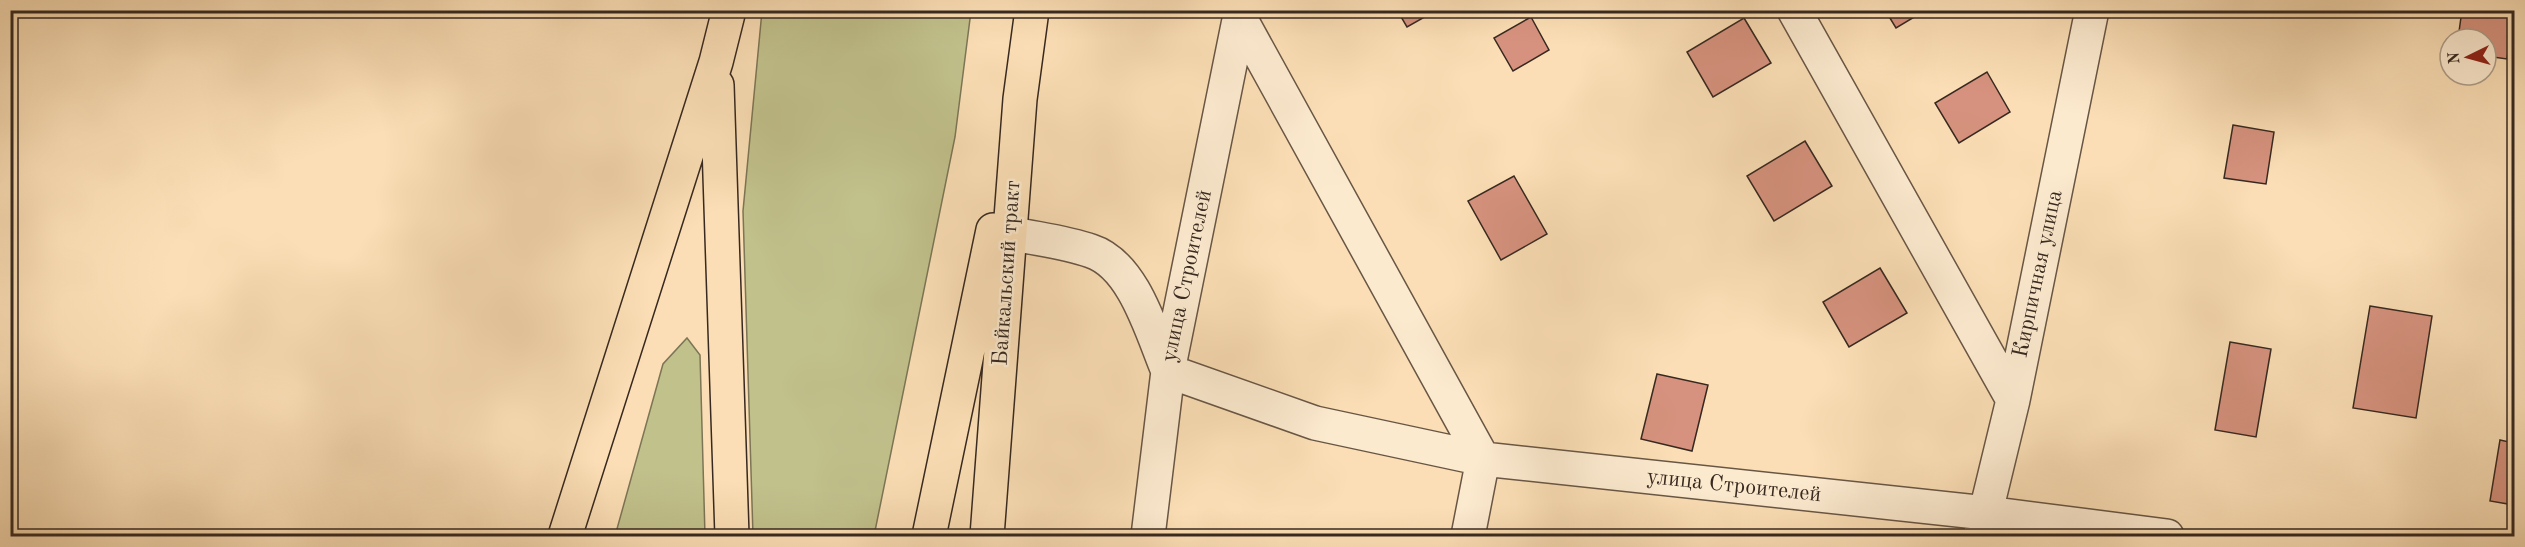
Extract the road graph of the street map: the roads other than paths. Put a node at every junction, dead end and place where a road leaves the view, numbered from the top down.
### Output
1 (729, 10) edge
2 (1032, 10) edge
3 (1794, 10) edge
4 (2092, 10) edge
5 (1241, 14) edge
6 (717, 62) junction
7 (1020, 99) junction
8 (1010, 233) junction
9 (1167, 371) junction
10 (2013, 400) junction
11 (1483, 459) junction
12 (1983, 525) edge
13 (565, 537) edge
14 (732, 537) edge
15 (929, 537) edge
16 (987, 537) edge
17 (1148, 537) edge
18 (1468, 537) edge
19 (2167, 537) edge

1 - 6 main road
2 - 7 main road, Байкальский тракт
3 - 10 street
4 - 10 street, Кирпичная улица
5 - 9 street, улица Строителей
5 - 11 street, улица Строителей
6 - 13 main road
6 - 14 main road
7 - 8 main road, Байкальский тракт
7 - 15 main road
8 - 9 street
8 - 16 main road, Байкальский тракт
9 - 11 street
9 - 17 street, улица Строителей
10 - 12 street, Кирпичная улица
11 - 12 street, улица Строителей
11 - 18 street
12 - 19 street, улица Строителей

